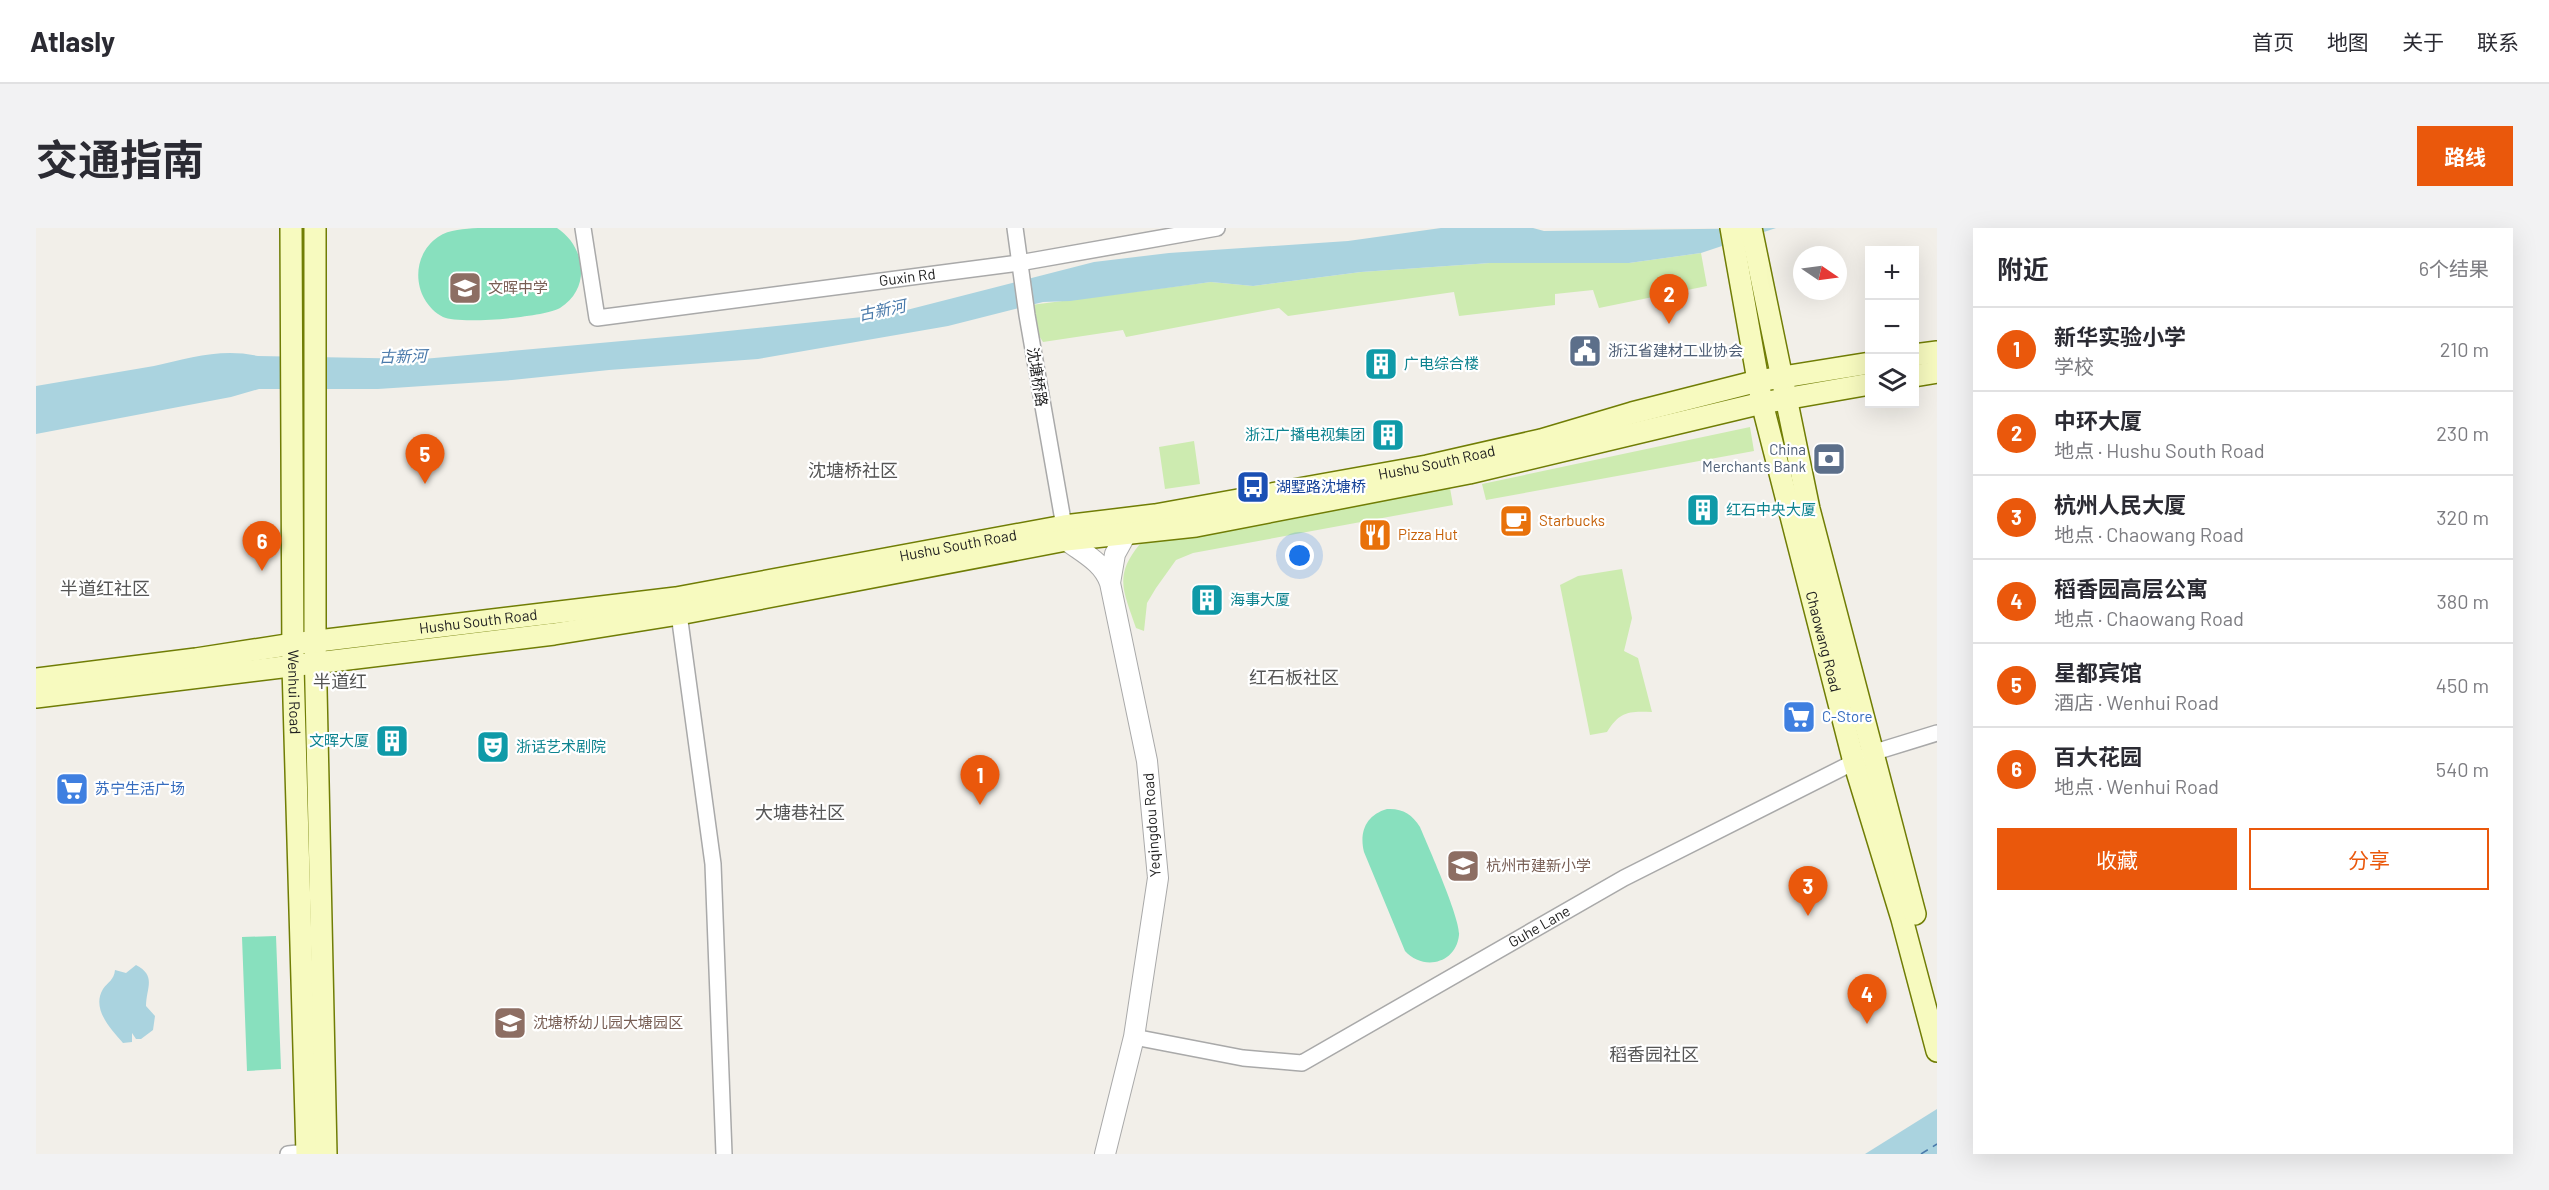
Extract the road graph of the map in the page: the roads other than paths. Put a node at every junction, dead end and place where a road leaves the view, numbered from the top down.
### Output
1 (291, 228) edge
2 (315, 228) edge
3 (583, 228) edge
4 (1015, 228) edge
5 (1217, 228) edge
6 (1731, 228) edge
7 (1752, 234) edge
8 (1019, 267) junction
9 (1937, 352) edge
10 (1919, 354) edge
11 (1865, 364) edge
12 (1937, 372) edge
13 (1919, 375) edge
14 (1782, 377) junction
15 (1758, 381) junction
16 (1865, 385) edge
17 (1787, 400) junction
18 (1762, 403) junction
19 (1065, 533) junction
20 (1126, 534) junction
21 (1110, 583) junction
22 (679, 614) junction
23 (315, 642) junction
24 (293, 644) junction
25 (316, 663) junction
26 (293, 666) junction
27 (36, 679) edge
28 (36, 697) edge
29 (1937, 733) edge
30 (1863, 758) junction
31 (1909, 917) junction
32 (1937, 996) edge
33 (1134, 1037) junction
34 (1937, 1051) edge
35 (310, 1153) edge
36 (724, 1154) edge
37 (1105, 1154) edge

1 - 24 main road, Wenhui Road
2 - 23 main road, Wenhui Road
3 - 8 street, Guxin Rd
4 - 8 street, 沈塘桥路
5 - 8 street, Guxin Rd
6 - 15 main road, Chaowang Road
7 - 14 main road, Chaowang Road
8 - 19 street, 沈塘桥路
9 - 10 main road
11 - 14 main road, Hushu South Road
12 - 13 main road
14 - 15 main road, Hushu South Road
14 - 17 main road, Chaowang Road
15 - 18 main road, Chaowang Road
15 - 19 main road, Hushu South Road
16 - 17 main road, Hushu South Road
17 - 18 main road, Hushu South Road
17 - 30 main road, Chaowang Road
18 - 20 main road, Hushu South Road
18 - 30 main road, Chaowang Road
19 - 20 main road, Hushu South Road
19 - 21 street
19 - 22 main road, Hushu South Road
19 - 23 main road, Hushu South Road
20 - 21 street, Yeqingdou Road
21 - 33 street, Yeqingdou Road
22 - 25 main road, Hushu South Road
22 - 36 street
23 - 24 main road, Hushu South Road
23 - 25 main road, Wenhui Road
24 - 26 main road, Wenhui Road
24 - 27 main road, Hushu South Road
25 - 26 main road, Hushu South Road
25 - 35 main road, Wenhui Road
26 - 28 main road, Hushu South Road
26 - 35 main road, Wenhui Road
29 - 30 street, Guhe Lane
30 - 31 main road, Chaowang Road
30 - 33 street, Guhe Lane
31 - 32 main road, Chaowang Road
31 - 34 main road, Chaowang Road
33 - 37 street, Yeqingdou Road

